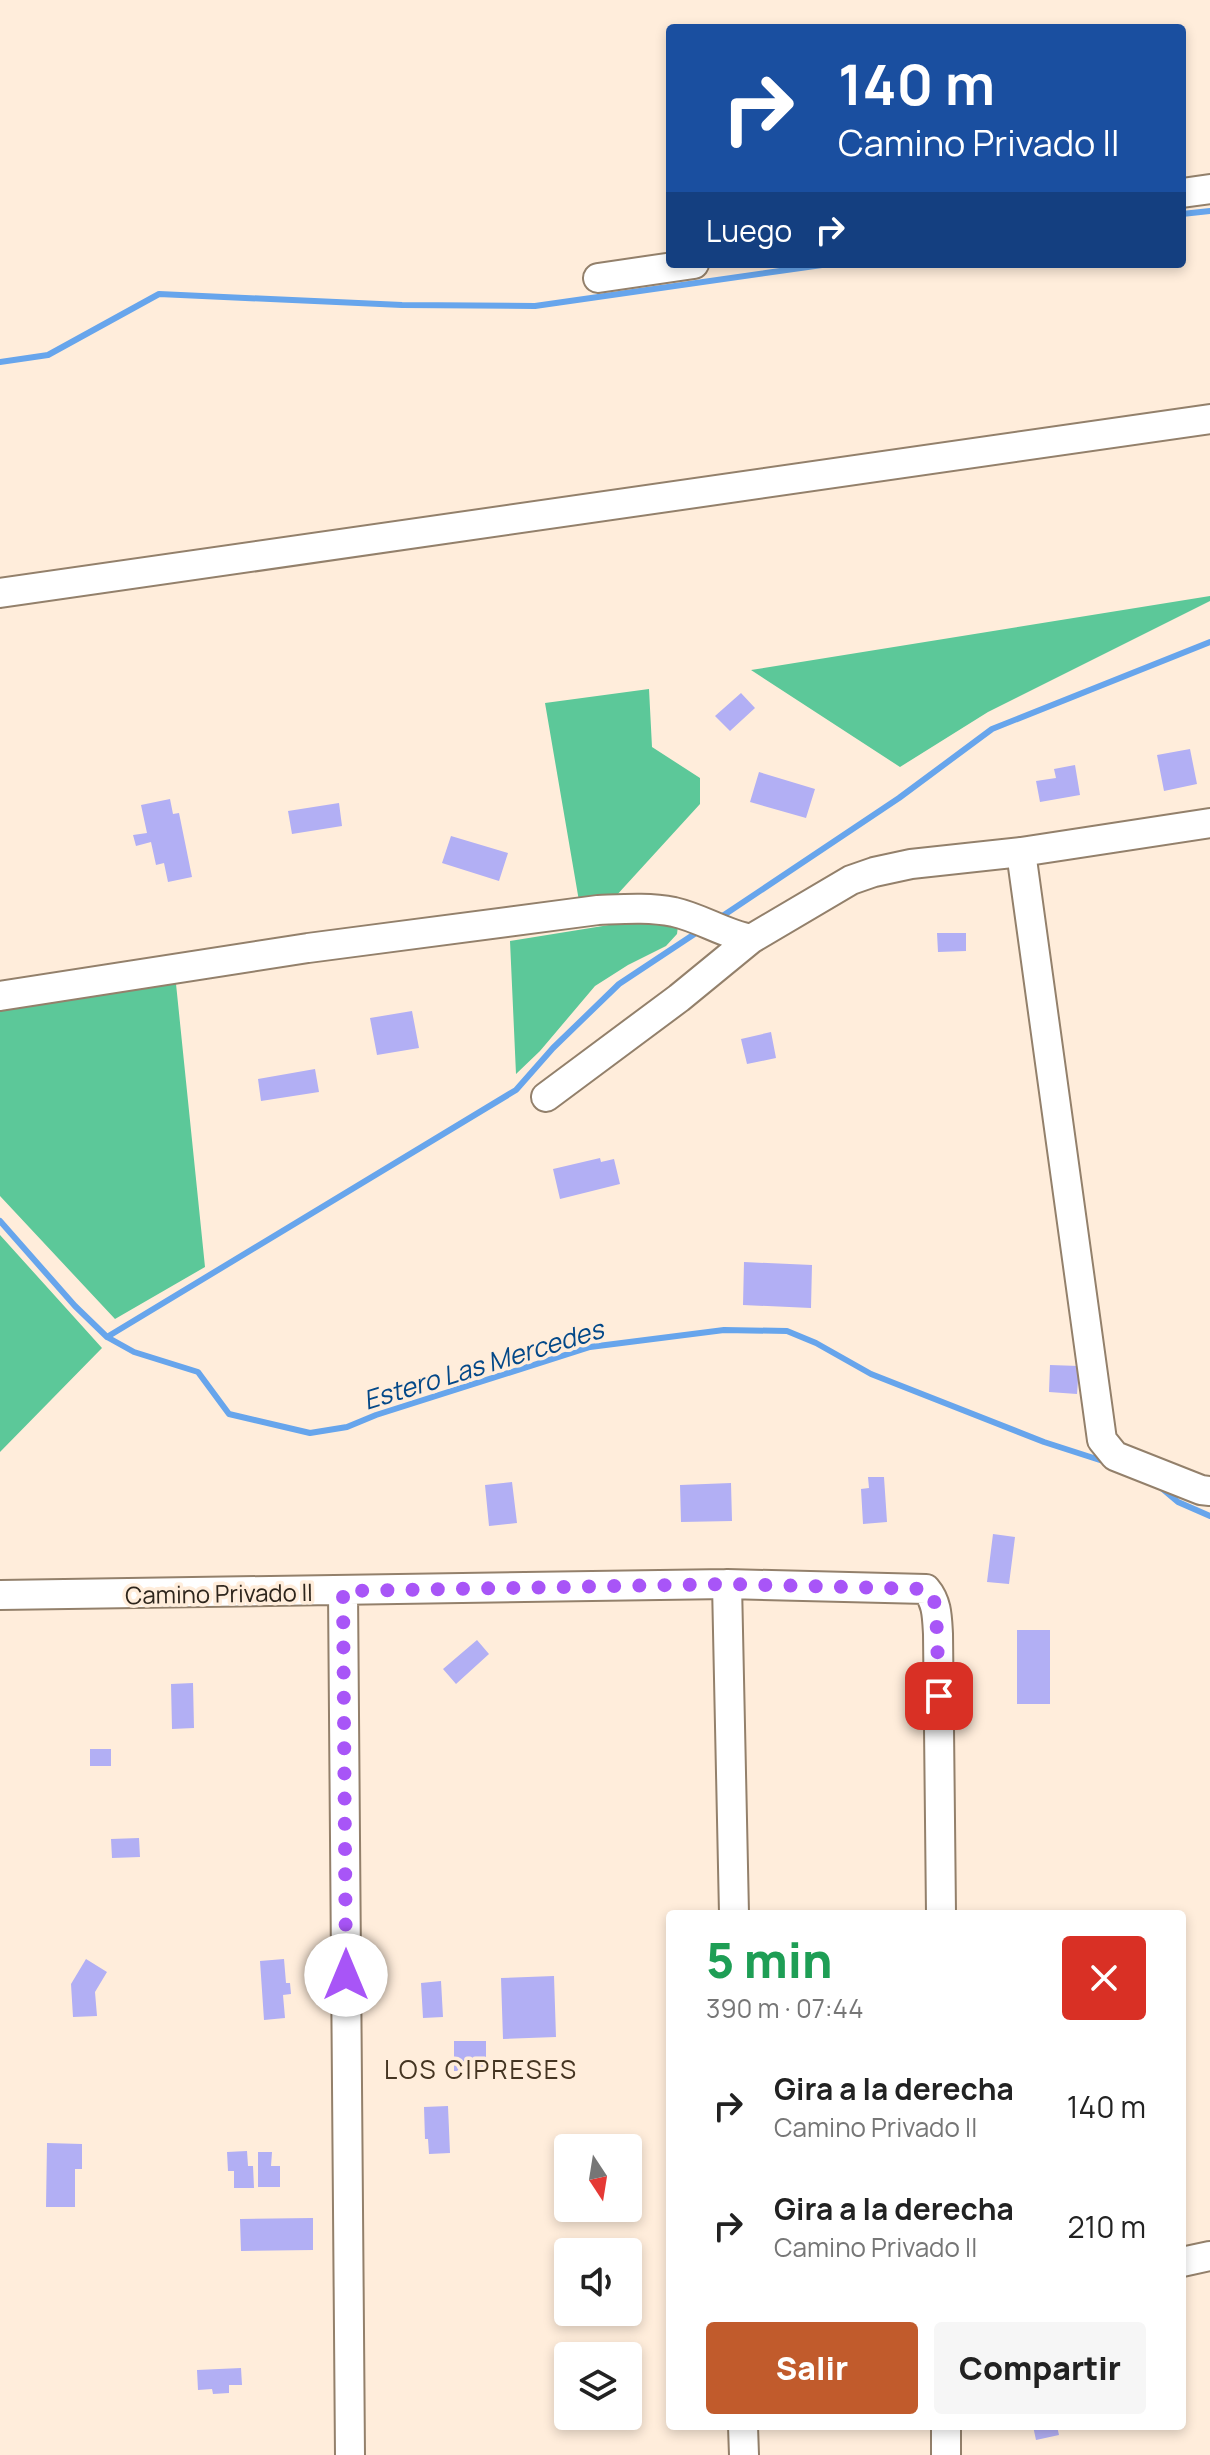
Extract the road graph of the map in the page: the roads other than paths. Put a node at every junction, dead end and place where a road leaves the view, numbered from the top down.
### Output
1 (1210, 189) edge
2 (1186, 192) edge
3 (667, 268) edge
4 (598, 278) dead end
5 (1210, 419) edge
6 (0, 593) edge
7 (1210, 823) edge
8 (1021, 852) junction
9 (751, 939) junction
10 (0, 996) edge
11 (546, 1097) dead end
12 (1210, 1491) edge
13 (727, 1584) junction
14 (343, 1591) junction
15 (0, 1595) edge
16 (734, 1910) edge
17 (941, 1910) edge
18 (1210, 2256) edge
19 (1186, 2261) edge
20 (743, 2430) edge
21 (946, 2430) edge
22 (350, 2455) edge
23 (744, 2455) edge
24 (946, 2455) edge

1 - 2 street
3 - 4 street
5 - 6 street
7 - 8 street
8 - 9 street
8 - 12 street
9 - 10 street
9 - 11 street
13 - 14 street, Camino Privado II
13 - 16 street
13 - 17 street, Camino Privado II
14 - 15 street, Camino Privado II
14 - 22 street
18 - 19 street
20 - 23 street
21 - 24 street

